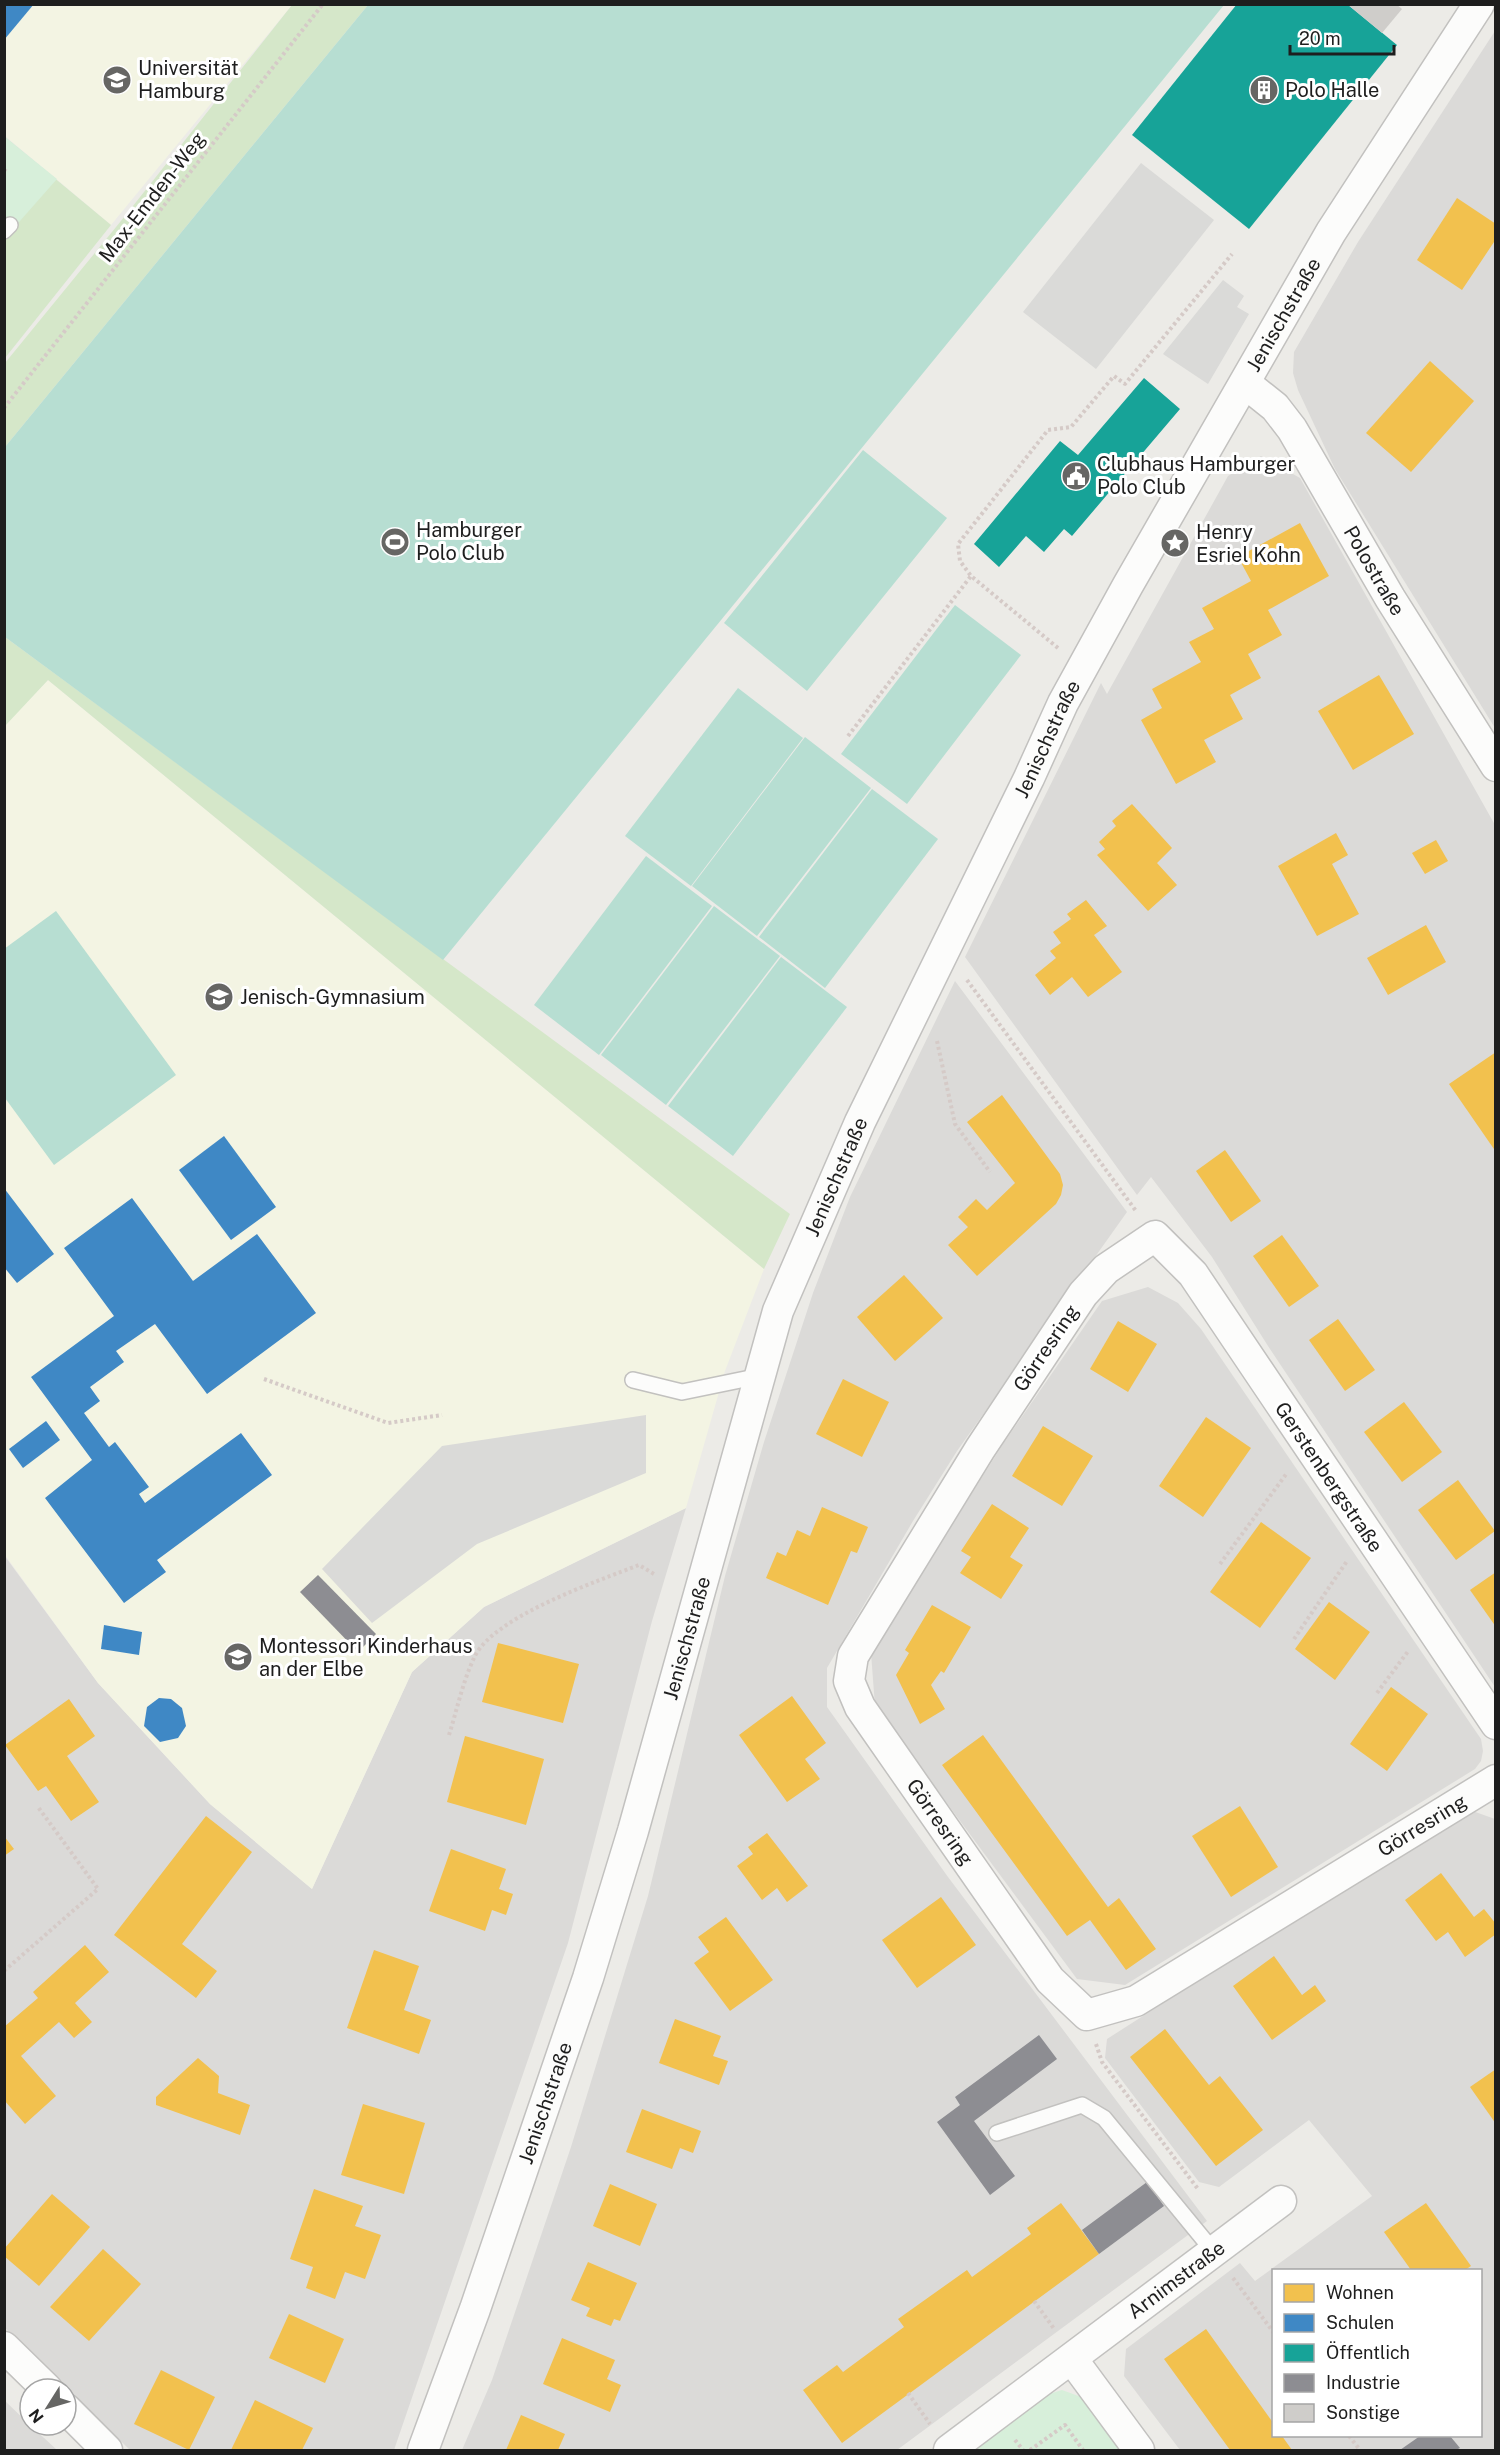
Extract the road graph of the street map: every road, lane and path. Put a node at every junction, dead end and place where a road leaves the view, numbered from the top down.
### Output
1 (323, 4) edge
2 (1479, 4) edge
3 (1232, 254) dead end
4 (1245, 383) junction
5 (4, 408) edge
6 (971, 576) junction
7 (1064, 654) dead end
8 (848, 736) dead end
9 (1496, 766) edge
10 (963, 975) dead end
11 (937, 1038) dead end
12 (990, 1172) dead end
13 (1155, 1236) junction
14 (760, 1376) junction
15 (264, 1379) dead end
16 (633, 1380) dead end
17 (441, 1415) dead end
18 (1289, 1470) dead end
19 (1350, 1557) dead end
20 (1220, 1564) dead end
21 (654, 1574) dead end
22 (1293, 1639) dead end
23 (1411, 1648) dead end
24 (1377, 1693) dead end
25 (1496, 1724) edge
26 (449, 1735) dead end
27 (1496, 1780) edge
28 (38, 1807) dead end
29 (4, 1971) edge
30 (1087, 2015) junction
31 (997, 2133) dead end
32 (1281, 2201) dead end
33 (1193, 2224) junction
34 (1220, 2260) junction
35 (1034, 2301) dead end
36 (1272, 2330) edge
37 (4, 2347) edge
38 (1067, 2349) junction
39 (35, 2377) edge
40 (908, 2393) dead end
41 (78, 2421) edge
42 (1350, 2437) edge
43 (942, 2441) edge
44 (107, 2451) edge
45 (423, 2451) edge
46 (1030, 2451) edge
47 (1083, 2451) edge
48 (1139, 2451) edge
49 (1360, 2451) edge

1 - 5 path, Max-Emden-Weg
2 - 4 street, Jenischstraße
3 - 6 path
4 - 9 street, Polostraße
4 - 14 street, Jenischstraße
6 - 7 path
6 - 8 path
10 - 13 path
11 - 12 path
13 - 25 street, Gerstenbergstraße
13 - 30 street, Görresring
14 - 16 lane
14 - 45 street, Jenischstraße
15 - 17 path
18 - 20 path
19 - 22 path
21 - 26 path
23 - 24 path
27 - 30 street, Görresring
28 - 29 path
30 - 33 path
31 - 33 lane
32 - 34 street, Arnimstraße
33 - 34 lane
34 - 36 path
34 - 38 street, Arnimstraße
35 - 38 path
37 - 39 street
38 - 43 street, Arnimstraße
38 - 48 street
40 - 43 path
41 - 44 street
42 - 49 path
46 - 47 path

